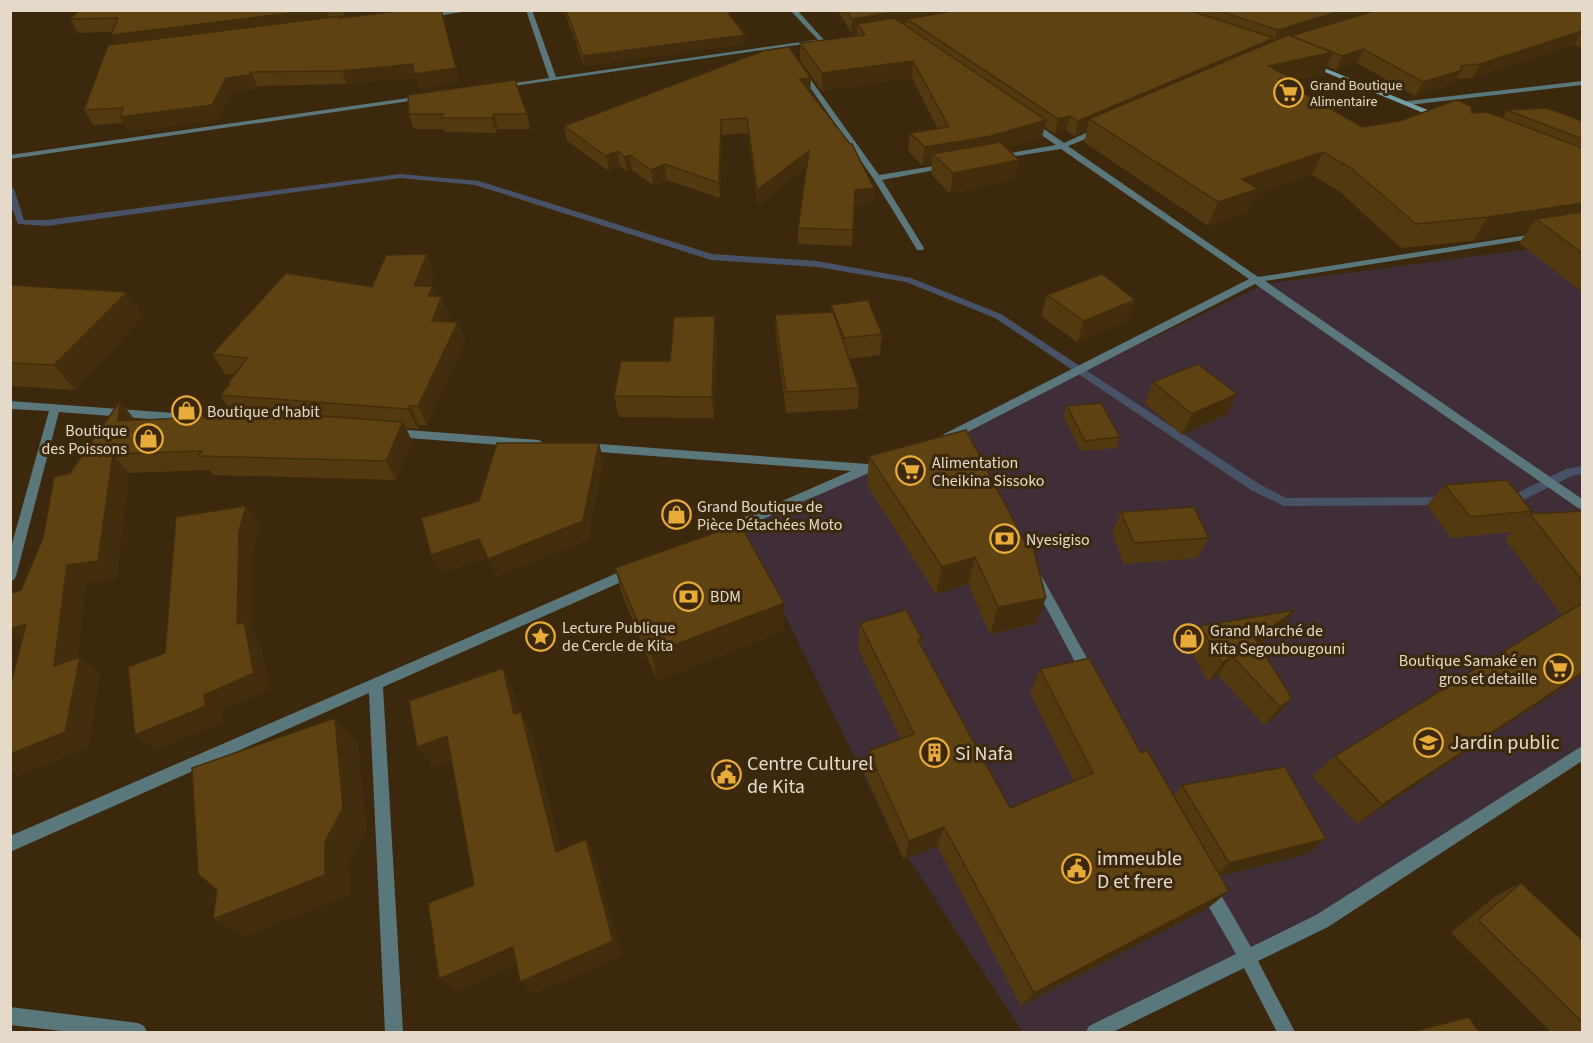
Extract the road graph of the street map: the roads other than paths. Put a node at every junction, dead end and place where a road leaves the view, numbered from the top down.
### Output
1 (469, 10) edge
2 (529, 10) edge
3 (793, 10) edge
4 (424, 16) edge
5 (832, 39) edge
6 (822, 41) junction
7 (785, 47) junction
8 (792, 56) edge
9 (1301, 60) edge
10 (798, 65) edge
11 (553, 79) junction
12 (1582, 83) edge
13 (494, 88) edge
14 (434, 96) edge
15 (1408, 103) junction
16 (1026, 120) edge
17 (1452, 121) edge
18 (1106, 127) edge
19 (1063, 146) junction
20 (15, 156) edge
21 (993, 158) edge
22 (959, 164) edge
23 (877, 178) junction
24 (1547, 234) edge
25 (920, 248) dead end
26 (1256, 280) junction
27 (10, 405) edge
28 (55, 408) junction
29 (210, 420) edge
30 (378, 432) edge
31 (939, 440) edge
32 (545, 444) edge
33 (569, 446) edge
34 (889, 460) edge
35 (868, 468) junction
36 (1582, 505) edge
37 (719, 533) edge
38 (644, 566) edge
39 (1030, 567) edge
40 (10, 576) edge
41 (376, 684) junction
42 (1098, 690) edge
43 (1582, 753) edge
44 (10, 844) edge
45 (1200, 875) edge
46 (1247, 957) junction
47 (10, 1016) edge
48 (138, 1032) edge
49 (394, 1032) edge
50 (1095, 1032) edge
51 (1286, 1032) edge

1 - 4 street
2 - 11 street
3 - 6 street
5 - 6 street
6 - 7 street
7 - 8 street
7 - 11 street
9 - 15 main road
10 - 23 street
11 - 13 street
12 - 15 street
14 - 20 street
15 - 17 main road
16 - 19 street
18 - 19 street
19 - 21 street
19 - 26 street
22 - 23 street
23 - 25 street
24 - 26 street
26 - 31 street
26 - 36 street
27 - 28 street
28 - 29 street
28 - 40 street
30 - 32 street
33 - 35 street
34 - 35 street
35 - 37 street
38 - 41 street
39 - 42 street
41 - 44 street
41 - 49 street
43 - 46 street
45 - 46 street
46 - 50 street
46 - 51 street
47 - 48 street

